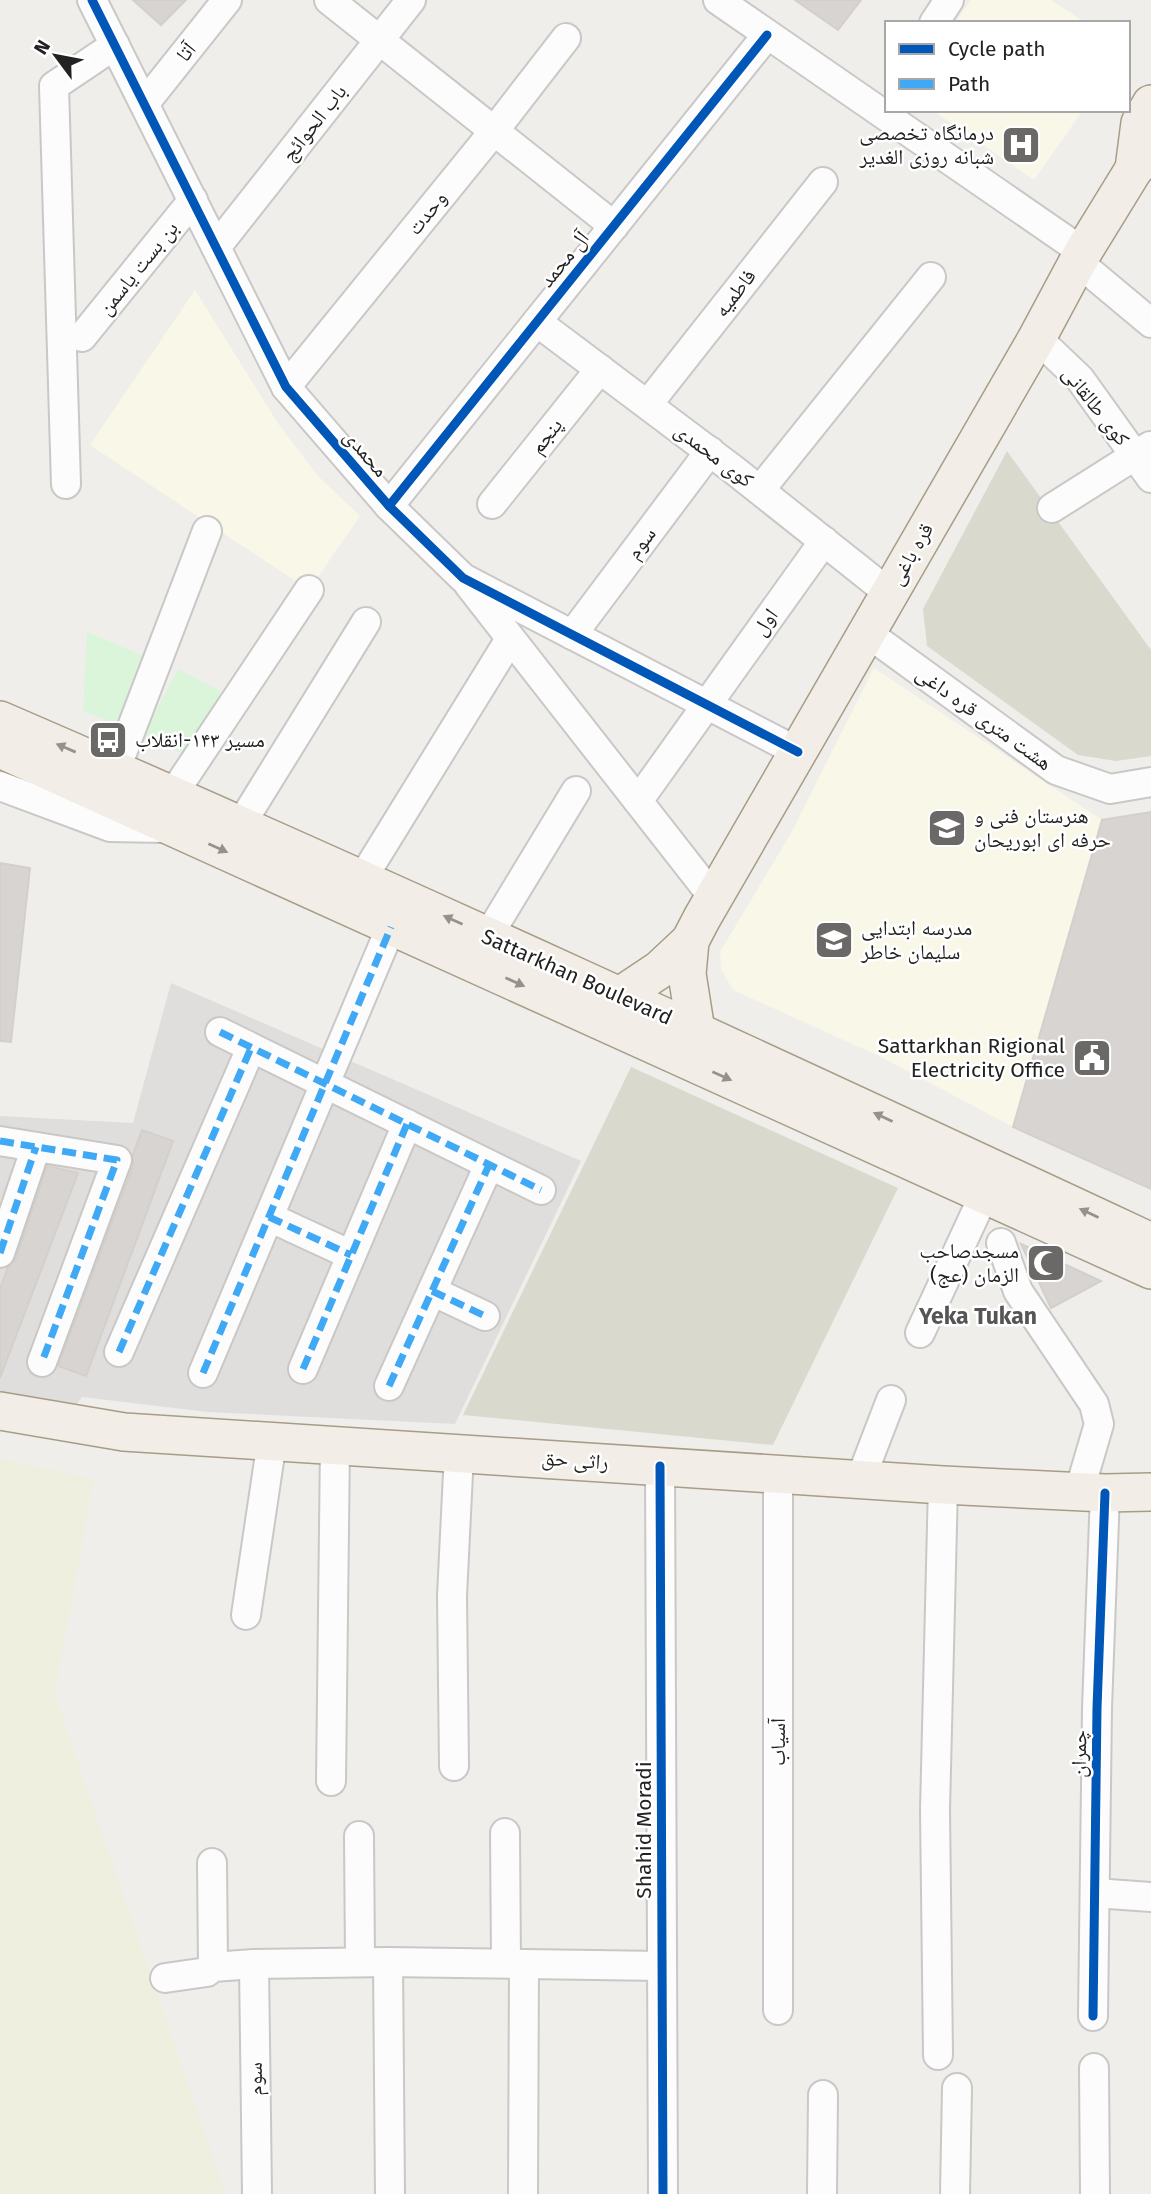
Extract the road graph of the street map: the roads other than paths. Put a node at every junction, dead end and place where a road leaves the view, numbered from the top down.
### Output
1 (92, 0) edge
2 (227, 0) edge
3 (329, 0) edge
4 (411, 0) edge
5 (718, 0) edge
6 (767, 35) junction
7 (566, 38) dead end
8 (379, 40) junction
9 (115, 45) junction
10 (881, 101) edge
11 (145, 103) junction
12 (1151, 104) edge
13 (895, 112) edge
14 (494, 131) junction
15 (1145, 166) edge
16 (823, 182) dead end
17 (193, 200) junction
18 (614, 226) junction
19 (217, 246) junction
20 (1080, 257) junction
21 (931, 277) dead end
22 (537, 322) junction
23 (1151, 323) edge
24 (82, 337) dead end
25 (1037, 338) junction
26 (600, 369) junction
27 (286, 387) junction
28 (648, 404) junction
29 (710, 451) junction
30 (1143, 451) edge
31 (1151, 478) edge
32 (66, 484) dead end
33 (760, 490) junction
34 (492, 504) dead end
35 (388, 506) junction
36 (1052, 508) dead end
37 (207, 531) dead end
38 (824, 541) junction
39 (463, 578) junction
40 (309, 590) dead end
41 (889, 593) junction
42 (366, 622) dead end
43 (866, 632) junction
44 (572, 635) junction
45 (510, 639) junction
46 (706, 704) junction
47 (0, 720) edge
48 (0, 749) edge
49 (798, 752) junction
50 (1151, 782) edge
51 (111, 783) junction
52 (0, 786) edge
53 (576, 791) dead end
54 (638, 801) junction
55 (173, 811) junction
56 (241, 824) junction
57 (362, 879) junction
58 (713, 897) junction
59 (391, 927) junction
60 (488, 936) junction
61 (690, 941) junction
62 (614, 1009) junction
63 (220, 1032) dead end
64 (690, 1045) junction
65 (251, 1048) junction
66 (324, 1083) junction
67 (407, 1124) junction
68 (0, 1142) edge
69 (36, 1147) junction
70 (489, 1165) junction
71 (541, 1191) dead end
72 (984, 1195) junction
73 (269, 1217) junction
74 (1151, 1242) edge
75 (1001, 1243) dead end
76 (0, 1253) edge
77 (351, 1255) junction
78 (1151, 1270) edge
79 (432, 1291) junction
80 (485, 1316) dead end
81 (920, 1333) dead end
82 (119, 1352) dead end
83 (42, 1362) dead end
84 (303, 1369) dead end
85 (203, 1373) dead end
86 (389, 1386) dead end
87 (891, 1400) dead end
88 (0, 1410) edge
89 (272, 1441) junction
90 (335, 1446) junction
91 (459, 1453) junction
92 (660, 1466) junction
93 (778, 1473) junction
94 (861, 1478) junction
95 (943, 1485) junction
96 (1151, 1492) edge
97 (1092, 1493) junction
98 (246, 1615) dead end
99 (454, 1766) dead end
100 (331, 1781) dead end
101 (505, 1833) dead end
102 (359, 1836) dead end
103 (212, 1863) dead end
104 (1095, 1893) junction
105 (1151, 1898) edge
106 (374, 1962) junction
107 (515, 1964) junction
108 (254, 1965) junction
109 (662, 1966) junction
110 (213, 1967) junction
111 (165, 1978) dead end
112 (778, 2010) dead end
113 (1093, 2015) dead end
114 (938, 2055) dead end
115 (1094, 2068) dead end
116 (957, 2088) dead end
117 (823, 2095) dead end
118 (257, 2194) edge
119 (390, 2194) edge
120 (523, 2194) edge
121 (663, 2194) edge
122 (822, 2194) edge
123 (954, 2194) edge
124 (1095, 2194) edge

1 - 9 street, محمدی
2 - 11 street, آتا
3 - 8 street
4 - 8 street, باب الحوائج
5 - 6 street
6 - 10 street
6 - 18 street, آل محمد
7 - 14 street, وحدت
8 - 14 street
8 - 19 street, باب الحوائج
9 - 11 street, محمدی
9 - 32 street
11 - 17 street, محمدی
12 - 15 main road
13 - 20 street
14 - 18 street
14 - 27 street, وحدت
15 - 20 main road, قره باغی
16 - 28 street, فاطمیه
17 - 19 street, محمدی
17 - 24 street, بن بست یاسمن
18 - 22 street, آل محمد
19 - 27 street, محمدی
20 - 23 street
20 - 25 main road, قره باغی
21 - 33 street
22 - 26 street, کوی محمدی
22 - 35 street, آل محمد
25 - 30 street, کوی طالقانی
25 - 41 main road, قره باغی
26 - 28 street, کوی محمدی
26 - 34 street, پنجم
27 - 35 street, محمدی
28 - 29 street, کوی محمدی
29 - 33 street, کوی محمدی
29 - 44 street, سوم
30 - 31 street, کوی طالقانی
30 - 36 street
33 - 38 street, کوی محمدی
35 - 39 street, محمدی
37 - 51 street
38 - 41 street, کوی محمدی
38 - 46 street, اول
39 - 44 street, محمدی
39 - 45 street, محمدی
40 - 55 street
41 - 43 main road, قره باغی
42 - 56 street
43 - 49 main road, قره باغی
43 - 50 street, هشت متری قره داغی
44 - 46 street, محمدی
45 - 54 street, محمدی
45 - 57 street
46 - 49 street, محمدی
46 - 54 street, اول
51 -> 47 main road, Sattarkhan Boulevard
48 - 51 main road, Sattarkhan Boulevard
49 - 58 main road, قره باغی
51 - 55 main road, Sattarkhan Boulevard
52 - 55 street
53 - 60 street
54 - 58 street, محمدی
55 - 56 main road, Sattarkhan Boulevard
55 -> 59 main road, Sattarkhan Boulevard
56 - 57 main road, Sattarkhan Boulevard
60 -> 57 main road, Sattarkhan Boulevard
58 - 61 main road, قره باغی
59 -> 62 main road, Sattarkhan Boulevard
59 - 66 street
60 - 62 main road, Sattarkhan Boulevard
61 - 62 main road, قره باغی
61 - 64 main road, قره باغی
62 - 64 main road, Sattarkhan Boulevard
63 - 65 street
64 -> 72 main road, Sattarkhan Boulevard
74 -> 64 main road, Sattarkhan Boulevard
65 - 66 street
65 - 82 street
66 - 67 street
66 - 73 street
67 - 70 street
67 - 77 street
68 - 69 street
69 - 76 street
69 - 83 street
70 - 71 street
70 - 79 street
72 - 78 main road, Sattarkhan Boulevard
72 - 81 street
73 - 77 street
73 - 85 street
75 - 97 street, چمران
77 - 84 street
79 - 80 street
79 - 86 street
87 - 94 street
88 - 89 main road, راثی حق
89 - 90 main road, راثی حق
89 - 98 street
90 - 91 main road, راثی حق
90 - 100 street
91 - 92 main road, راثی حق
91 - 99 street
92 - 93 main road, راثی حق
92 - 109 street, Shahid Moradi
93 - 94 main road, راثی حق
93 - 112 street, آسیاب
94 - 95 main road, راثی حق
95 - 97 main road, راثی حق
95 - 114 street
96 - 97 main road, راثی حق
97 - 104 street, چمران
101 - 107 street
102 - 106 street
103 - 110 street
104 - 105 street
104 - 113 street, چمران
106 - 107 street
106 - 108 street
106 - 119 street
107 - 109 street
107 - 120 street
108 - 110 street
108 - 118 street, سوم
109 - 121 street, Shahid Moradi
110 - 111 street
115 - 124 street
116 - 123 street
117 - 122 street

